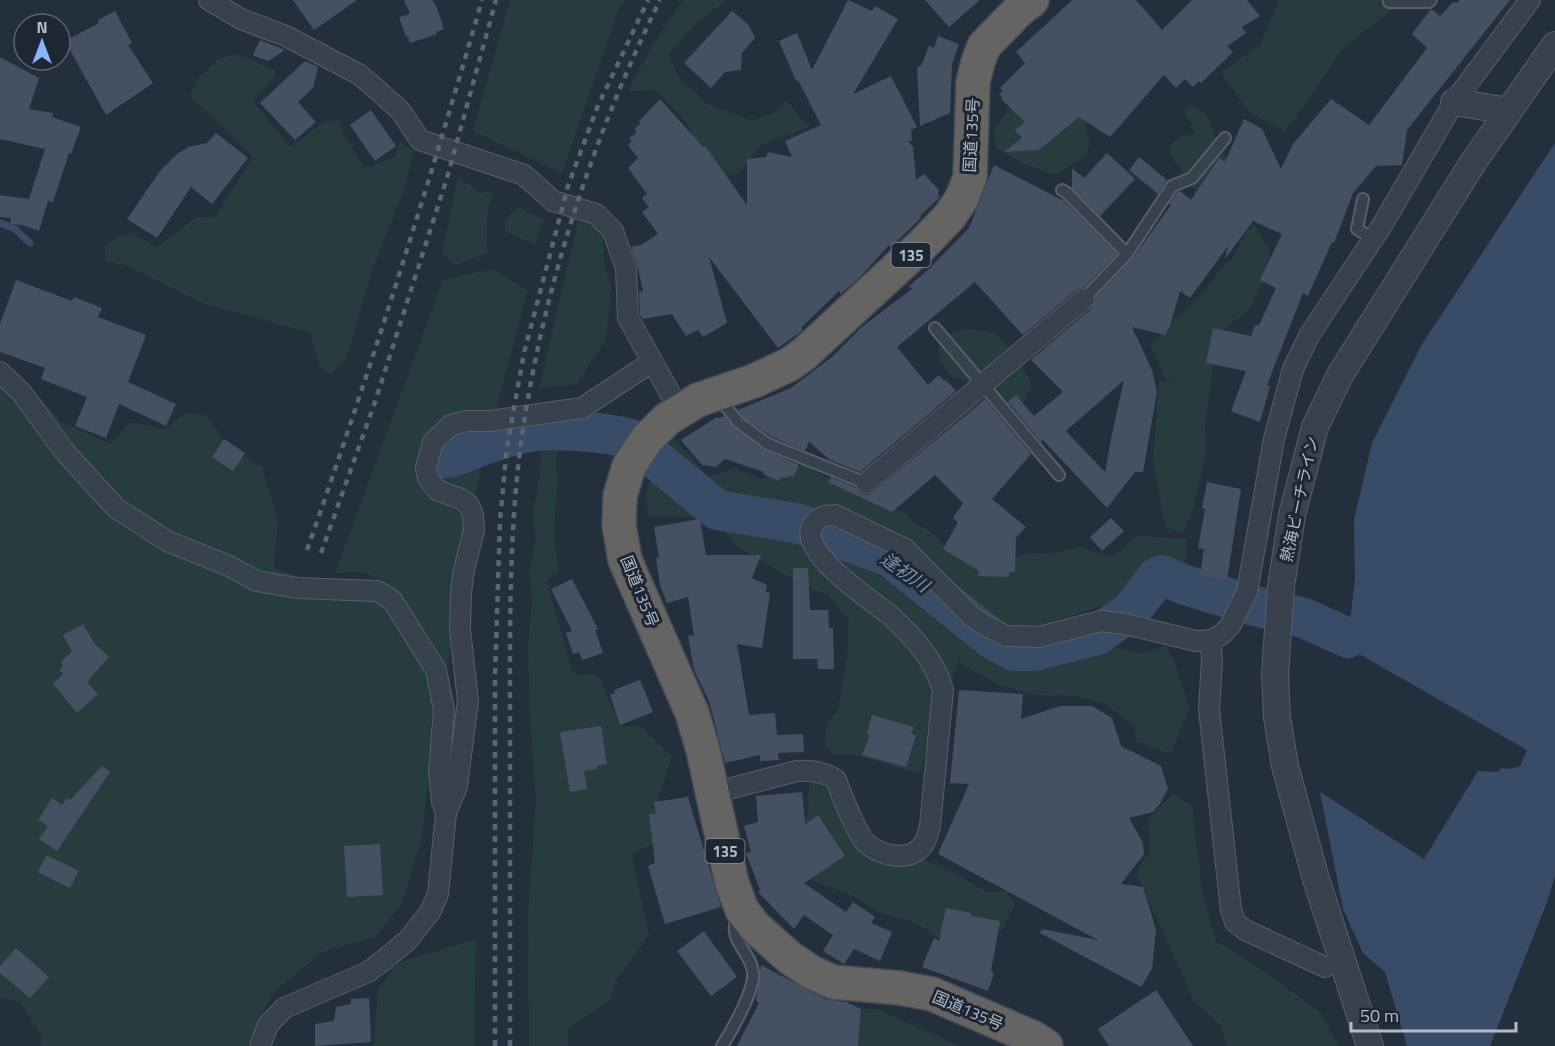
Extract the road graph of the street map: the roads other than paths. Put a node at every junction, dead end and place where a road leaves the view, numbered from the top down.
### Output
1 (209, 0) edge
2 (1032, 0) edge
3 (1431, 0) edge
4 (1530, 0) edge
5 (1389, 2) dead end
6 (1555, 45) edge
7 (1454, 102) junction
8 (1509, 111) junction
9 (1225, 138) dead end
10 (1062, 190) dead end
11 (1364, 199) dead end
12 (1373, 239) junction
13 (1127, 254) junction
14 (1084, 299) joint
15 (935, 328) dead end
16 (652, 362) junction
17 (0, 372) edge
18 (982, 385) junction
19 (715, 393) junction
20 (673, 415) junction
21 (1059, 475) dead end
22 (866, 483) joint
23 (1210, 640) junction
24 (713, 793) junction
25 (446, 813) junction
26 (742, 910) junction
27 (1325, 967) dead end
28 (260, 1046) edge
29 (723, 1046) edge
30 (1046, 1046) edge
31 (1370, 1046) edge

1 - 16 street
2 - 19 highway, 国道135号 / 135
3 - 5 lane
4 - 7 street
6 - 8 street, 熱海ビーチライン
7 - 8 street
7 - 12 street
8 - 31 street, 熱海ビーチライン
9 - 13 lane
10 - 13 lane
11 - 12 lane
12 - 23 street
13 - 14 lane
14 - 18 street
15 - 18 lane
16 - 20 street
16 - 25 street
17 - 25 street
18 - 21 lane
18 - 22 street
19 - 20 highway, 国道135号 / 135
19 - 22 lane
20 - 24 highway, 国道135号 / 135
23 - 24 street
23 - 27 street
24 - 26 highway, 国道135号 / 135
25 - 28 street
26 - 29 lane
26 - 30 highway, 国道135号 / 135

